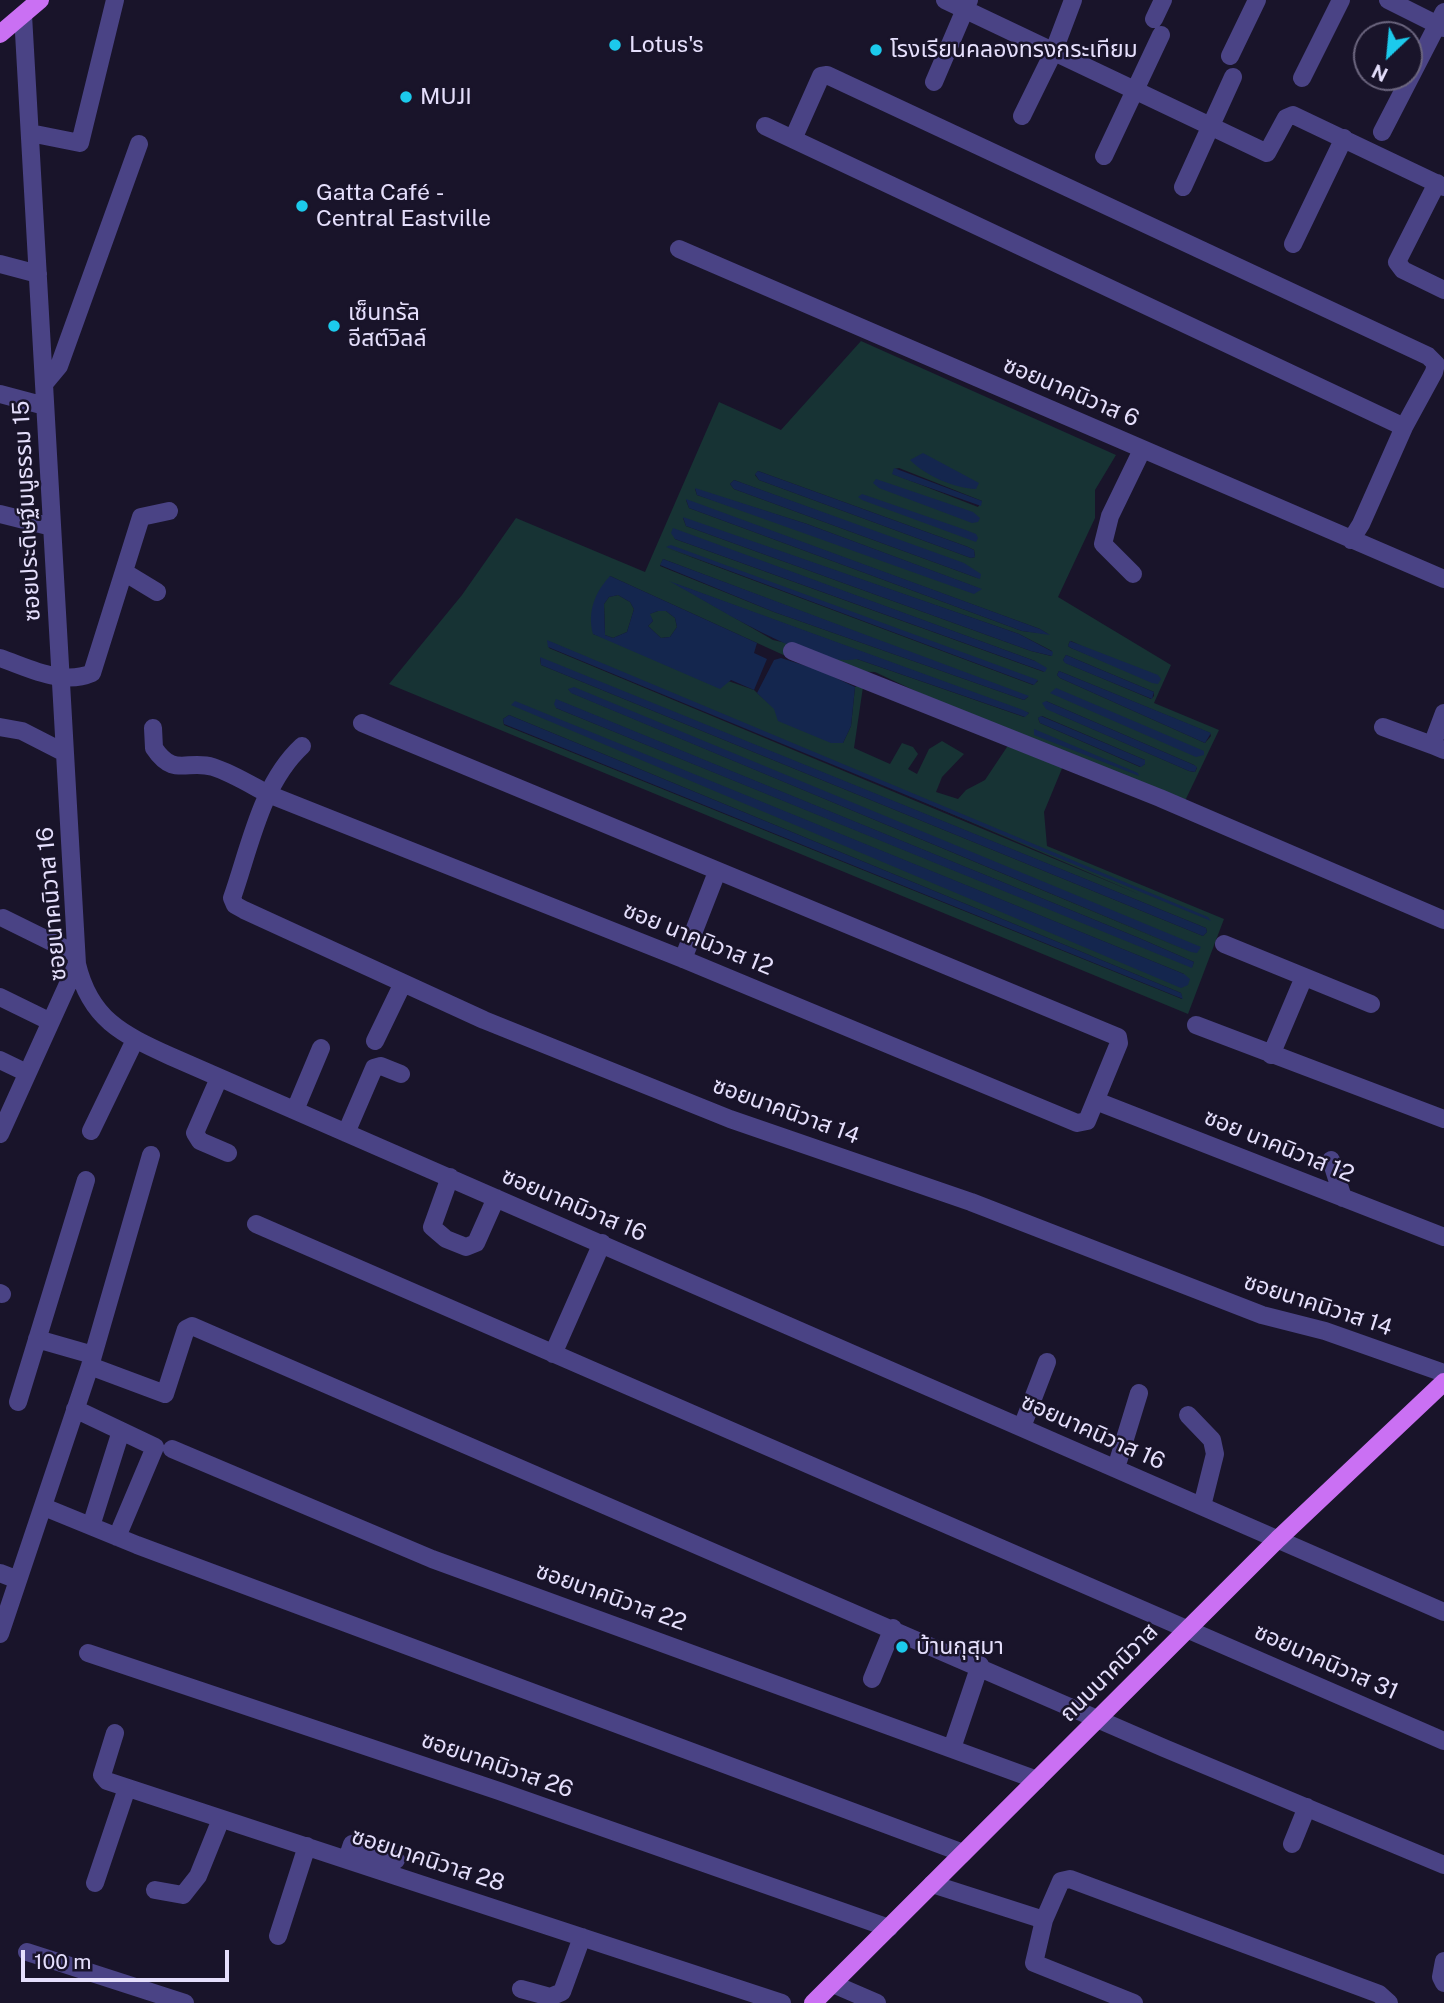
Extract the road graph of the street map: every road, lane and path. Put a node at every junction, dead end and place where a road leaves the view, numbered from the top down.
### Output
1 (40, 0) edge
2 (945, 0) edge
3 (1073, 0) edge
4 (1163, 0) edge
5 (1257, 0) edge
6 (1340, 0) edge
7 (1388, 0) edge
8 (116, 3) edge
9 (967, 4) edge
10 (23, 15) junction
11 (1442, 22) edge
12 (0, 34) edge
13 (1052, 53) junction
14 (1230, 56) dead end
15 (1233, 77) dead end
16 (1302, 78) dead end
17 (934, 82) dead end
18 (1134, 91) junction
19 (1022, 116) dead end
20 (765, 127) dead end
21 (1211, 128) junction
22 (1382, 132) dead end
23 (30, 133) junction
24 (1344, 138) junction
25 (793, 139) junction
26 (139, 144) dead end
27 (1104, 156) dead end
28 (1440, 185) edge
29 (1183, 187) dead end
30 (1293, 244) dead end
31 (679, 249) dead end
32 (0, 264) edge
33 (38, 274) junction
34 (1444, 290) edge
35 (44, 384) junction
36 (0, 394) edge
37 (45, 406) junction
38 (1404, 427) junction
39 (1142, 450) junction
40 (169, 511) dead end
41 (0, 514) edge
42 (52, 527) junction
43 (1351, 540) junction
44 (124, 572) junction
45 (1133, 574) dead end
46 (1444, 579) edge
47 (157, 592) dead end
48 (792, 651) dead end
49 (0, 658) edge
50 (61, 678) junction
51 (1444, 713) edge
52 (362, 723) dead end
53 (0, 727) edge
54 (1383, 727) dead end
55 (153, 728) dead end
56 (302, 746) dead end
57 (1438, 747) edge
58 (65, 753) junction
59 (268, 794) junction
60 (717, 872) junction
61 (3, 918) dead end
62 (1444, 920) edge
63 (1224, 944) dead end
64 (76, 959) junction
65 (683, 959) junction
66 (1304, 977) junction
67 (403, 983) junction
68 (0, 997) edge
69 (1371, 1004) dead end
70 (49, 1021) junction
71 (1196, 1025) dead end
72 (135, 1040) junction
73 (374, 1041) dead end
74 (321, 1048) dead end
75 (1271, 1055) junction
76 (0, 1060) edge
77 (27, 1073) junction
78 (401, 1074) dead end
79 (219, 1078) junction
80 (1096, 1101) junction
81 (295, 1110) junction
82 (1444, 1119) edge
83 (2, 1123) edge
84 (90, 1131) dead end
85 (346, 1133) junction
86 (228, 1153) dead end
87 (151, 1155) dead end
88 (1331, 1160) dead end
89 (450, 1177) junction
90 (86, 1180) dead end
91 (496, 1198) junction
92 (1343, 1198) junction
93 (257, 1224) dead end
94 (1444, 1237) edge
95 (602, 1243) junction
96 (37, 1339) junction
97 (552, 1354) junction
98 (92, 1361) junction
99 (1047, 1362) dead end
100 (1444, 1373) edge
101 (1444, 1382) edge
102 (1139, 1393) dead end
103 (18, 1402) dead end
104 (75, 1409) junction
105 (1188, 1415) dead end
106 (1022, 1427) junction
107 (121, 1431) junction
108 (164, 1448) junction
109 (1116, 1468) junction
110 (1202, 1506) junction
111 (44, 1507) junction
112 (91, 1526) junction
113 (117, 1537) junction
114 (1278, 1539) junction
115 (0, 1573) edge
116 (18, 1580) junction
117 (1444, 1612) edge
118 (893, 1628) junction
119 (1188, 1629) junction
120 (0, 1634) edge
121 (88, 1653) dead end
122 (980, 1665) junction
123 (872, 1679) dead end
124 (1099, 1718) junction
125 (115, 1733) dead end
126 (1444, 1741) edge
127 (952, 1748) junction
128 (1037, 1780) junction
129 (127, 1788) junction
130 (1307, 1807) junction
131 (221, 1819) junction
132 (1292, 1844) dead end
133 (307, 1846) junction
134 (963, 1853) junction
135 (347, 1859) junction
136 (396, 1860) dead end
137 (1444, 1864) edge
138 (95, 1883) dead end
139 (932, 1884) junction
140 (155, 1890) dead end
141 (1044, 1920) junction
142 (888, 1928) junction
143 (278, 1936) dead end
144 (582, 1937) junction
145 (27, 1952) dead end
146 (1444, 1961) edge
147 (1444, 1983) edge
148 (832, 1984) junction
149 (521, 1989) dead end
150 (185, 2003) edge
151 (782, 2003) edge
152 (813, 2003) edge
153 (877, 2003) edge
154 (1134, 2003) edge
155 (1389, 2003) edge

1 - 10 main road
2 - 9 street
3 - 13 street
4 - 18 street
5 - 14 street
6 - 16 street
7 - 11 street
8 - 23 street
9 - 13 street
9 - 17 street
10 - 12 main road
10 - 23 street, ซอยประดิษฐ์มนูธรรม 15
11 - 22 street
13 - 18 street
13 - 19 street
15 - 21 street
18 - 21 street
18 - 27 street
20 - 25 street
21 - 24 street
21 - 29 street
23 - 33 street, ซอยประดิษฐ์มนูธรรม 15
24 - 28 street
24 - 30 street
25 - 38 street
25 - 38 street
26 - 35 street
28 - 34 street
31 - 39 street, ซอยนาคนิวาส 6
32 - 33 street
33 - 35 street, ซอยประดิษฐ์มนูธรรม 15
35 - 37 street, ซอยประดิษฐ์มนูธรรม 15
36 - 37 street
37 - 42 street, ซอยประดิษฐ์มนูธรรม 15
38 - 43 street
39 - 43 street, ซอยนาคนิวาส 6
39 - 45 street
40 - 44 street
41 - 42 street
42 - 50 street, ซอยประดิษฐ์มนูธรรม 15
43 - 46 street, ซอยนาคนิวาส 6
44 - 47 street
44 - 50 street
48 - 62 street
49 - 50 street
50 - 58 street, ซอยประดิษฐ์มนูธรรม 15
51 - 57 street
52 - 60 street
53 - 58 street
54 - 57 street
55 - 59 street, ซอย นาคนิวาส 12
56 - 59 street
58 - 64 street, ซอยนาคนิวาส 16
59 - 65 street, ซอย นาคนิวาส 12
59 - 67 street, ซอยนาคนิวาส 14
60 - 65 street
60 - 80 street, ซอย นาคนิวาส 12
61 - 64 street
63 - 66 street
64 - 70 street
64 - 72 street, ซอยนาคนิวาส 16
65 - 80 street, ซอย นาคนิวาส 12
66 - 69 street
66 - 75 street
67 - 73 street
67 - 100 street, ซอยนาคนิวาส 14
68 - 70 street
70 - 77 street
71 - 75 street
72 - 79 street, ซอยนาคนิวาส 16
72 - 84 street
74 - 81 street
75 - 82 street
76 - 77 street
77 - 83 street
78 - 85 street
79 - 81 street, ซอยนาคนิวาส 16
79 - 86 street
80 - 92 street, ซอย นาคนิวาส 12
81 - 85 street, ซอยนาคนิวาส 16
85 - 89 street, ซอยนาคนิวาส 16
87 - 98 street
88 - 92 street
89 - 91 street, ซอยนาคนิวาส 16
89 - 91 street
90 - 96 street
91 - 95 street, ซอยนาคนิวาส 16
92 - 94 street, ซอย นาคนิวาส 12
93 - 97 street, ซอยนาคนิวาส 31
95 - 97 street
95 - 106 street, ซอยนาคนิวาส 16
96 - 98 street
96 - 103 street
97 - 119 street, ซอยนาคนิวาส 31
98 - 104 street
98 - 118 street
99 - 106 street
101 - 114 main road, ถนนนาคนิวาส
102 - 109 street
104 - 107 street, ซอยนาคนิวาส 22
104 - 111 street
105 - 110 street
106 - 109 street, ซอยนาคนิวาส 16
107 - 108 street, ซอยนาคนิวาส 22
107 - 112 street
108 - 113 street
108 - 127 street, ซอยนาคนิวาส 22
109 - 110 street, ซอยนาคนิวาส 16
110 - 114 street, ซอยนาคนิวาส 16
111 - 112 street
111 - 116 street
112 - 113 street
113 - 134 street
114 - 117 street, ซอยนาคนิวาส 16
114 - 119 main road, ถนนนาคนิวาส
115 - 116 street
116 - 120 street
118 - 122 street
118 - 123 street
119 - 124 main road, ถนนนาคนิวาส
119 - 126 street, ซอยนาคนิวาส 31
121 - 142 street, ซอยนาคนิวาส 26
122 - 124 street
122 - 127 street
124 - 128 main road, ถนนนาคนิวาส
124 - 130 street
125 - 129 street, ซอยนาคนิวาส 28
127 - 128 street, ซอยนาคนิวาส 22
128 - 134 main road, ถนนนาคนิวาส
129 - 131 street, ซอยนาคนิวาส 28
129 - 138 street
130 - 132 street
130 - 137 street
131 - 133 street, ซอยนาคนิวาส 28
131 - 140 street
133 - 135 street, ซอยนาคนิวาส 28
133 - 143 street
134 - 139 main road, ถนนนาคนิวาส
135 - 136 street
135 - 144 street, ซอยนาคนิวาส 28
139 - 141 street
139 - 142 main road, ถนนนาคนิวาส
141 - 154 street
141 - 155 street
142 - 148 main road, ถนนนาคนิวาส
144 - 149 street
144 - 151 street, ซอยนาคนิวาส 28
145 - 150 street
146 - 147 street
148 - 152 main road, ถนนนาคนิวาส
148 - 153 street

